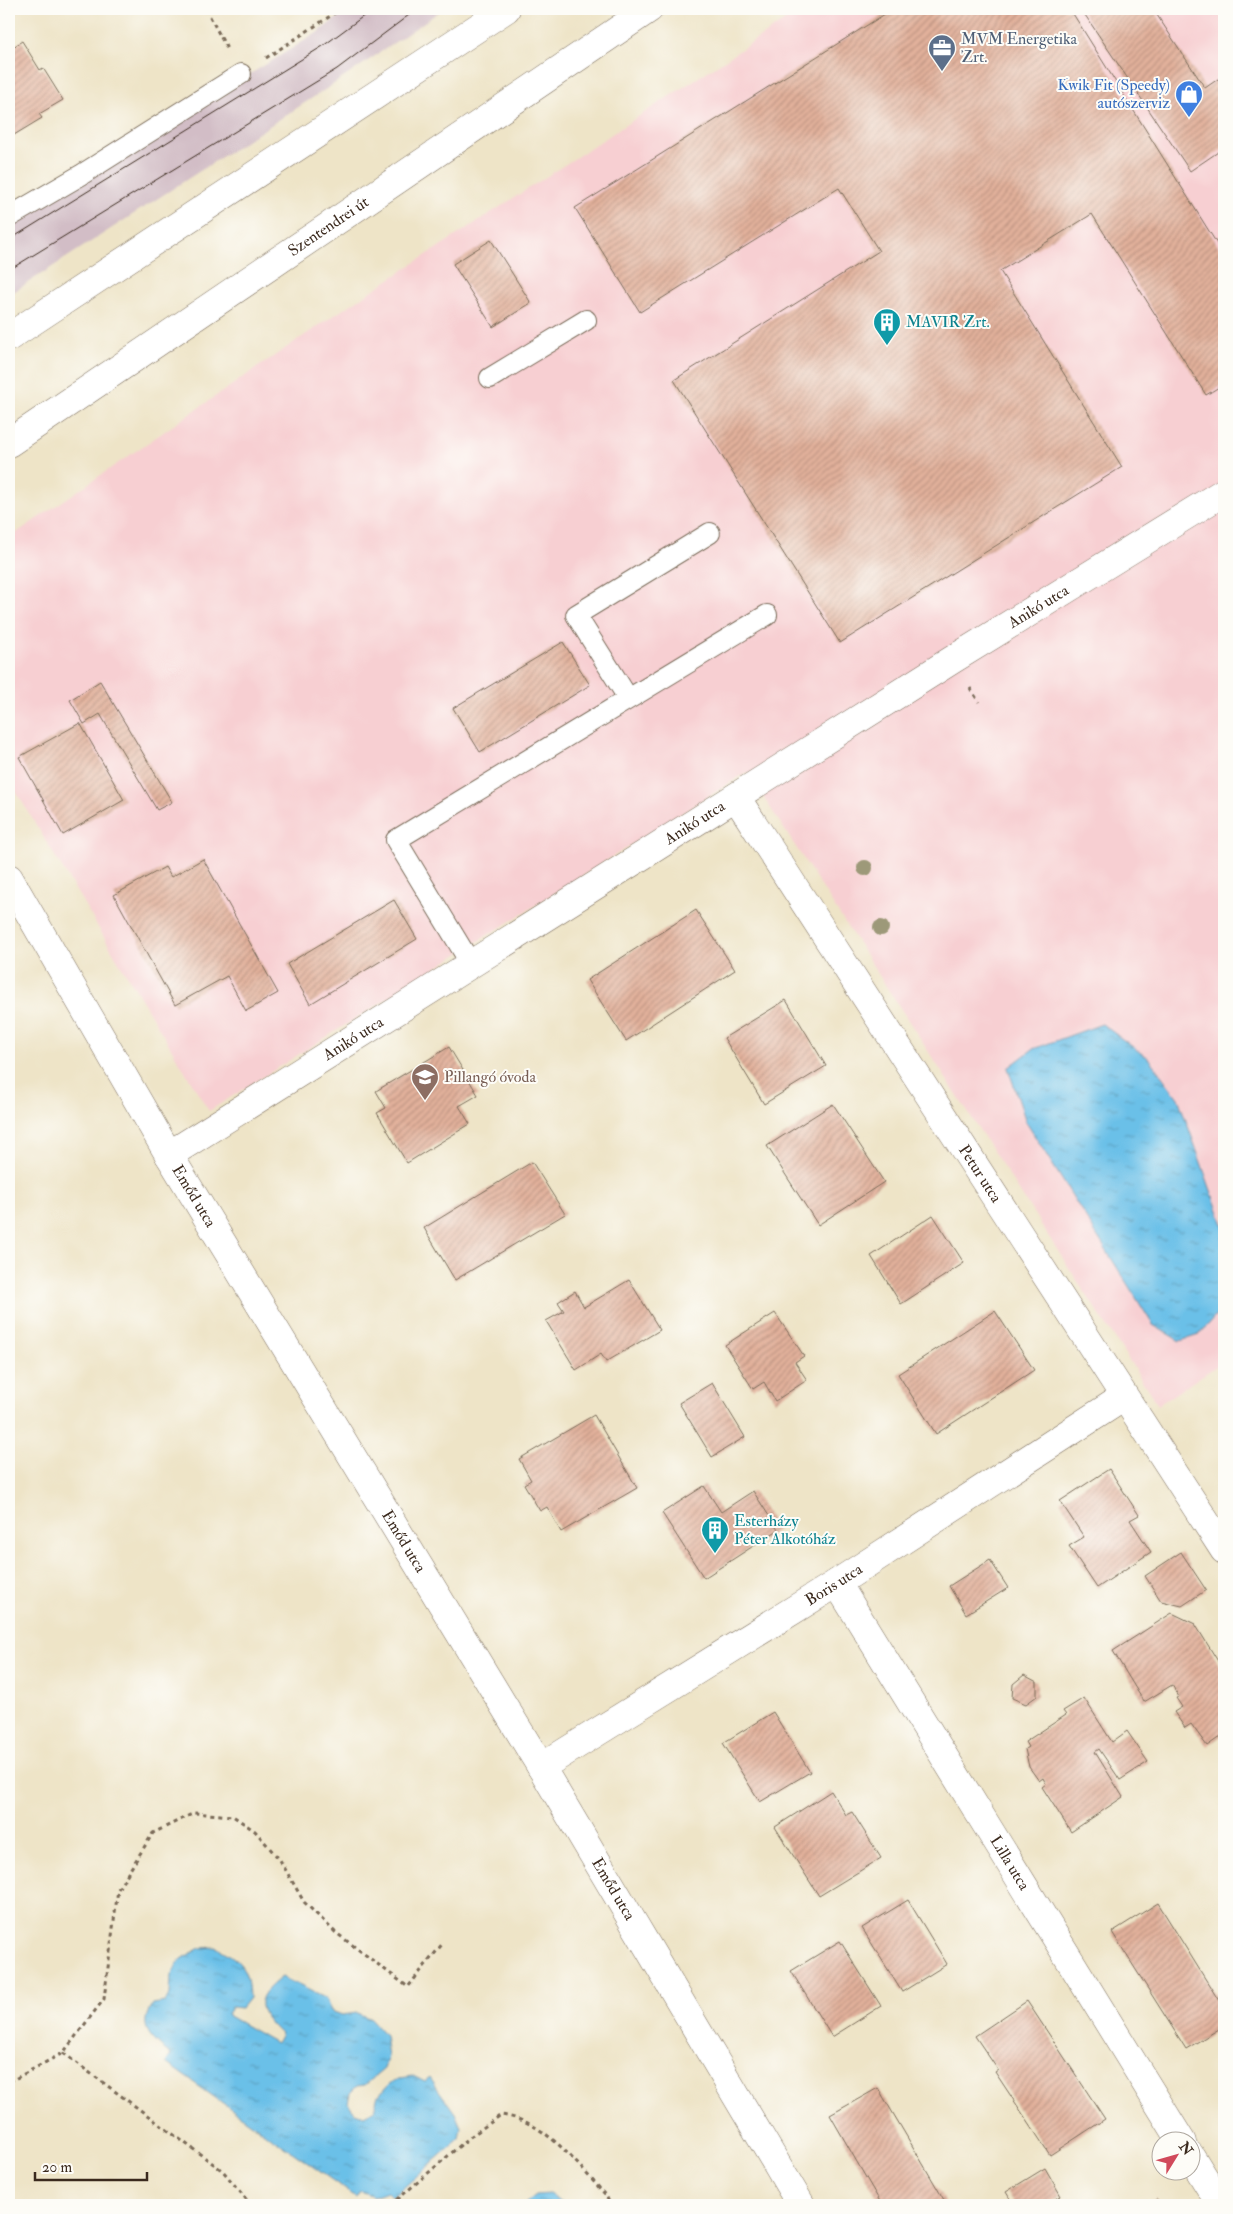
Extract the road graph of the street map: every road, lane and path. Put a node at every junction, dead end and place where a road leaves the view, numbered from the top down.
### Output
1 (206, 9) edge
2 (341, 9) edge
3 (506, 9) edge
4 (649, 9) edge
5 (240, 74) junction
6 (9, 217) edge
7 (586, 320) dead end
8 (9, 337) edge
9 (490, 378) dead end
10 (9, 443) edge
11 (1224, 492) edge
12 (710, 533) dead end
13 (767, 615) dead end
14 (628, 698) junction
15 (736, 797) junction
16 (9, 878) edge
17 (471, 964) junction
18 (169, 1155) junction
19 (1124, 1397) junction
20 (1224, 1550) edge
21 (837, 1583) junction
22 (541, 1767) junction
23 (443, 1943) dead end
24 (63, 2053) junction
25 (9, 2082) edge
26 (1176, 2132) edge
27 (1200, 2171) edge
28 (251, 2205) edge
29 (391, 2205) edge
30 (610, 2205) edge
31 (801, 2205) edge
32 (1221, 2205) edge

1 - 5 path
2 - 5 path
3 - 8 street
4 - 10 street, Szentendrei út
5 - 6 lane
7 - 9 lane
11 - 15 street, Anikó utca
12 - 14 lane
13 - 14 lane
14 - 17 lane
15 - 17 street, Anikó utca
15 - 19 street, Petur utca
16 - 18 street, Emőd utca
17 - 18 street, Anikó utca
18 - 22 street, Emőd utca
19 - 20 street, Petur utca
19 - 21 street, Boris utca
21 - 22 street, Boris utca
21 - 26 street, Lilla utca
22 - 31 street, Emőd utca
23 - 24 path
24 - 25 path
24 - 28 path
27 - 32 street
29 - 30 path

